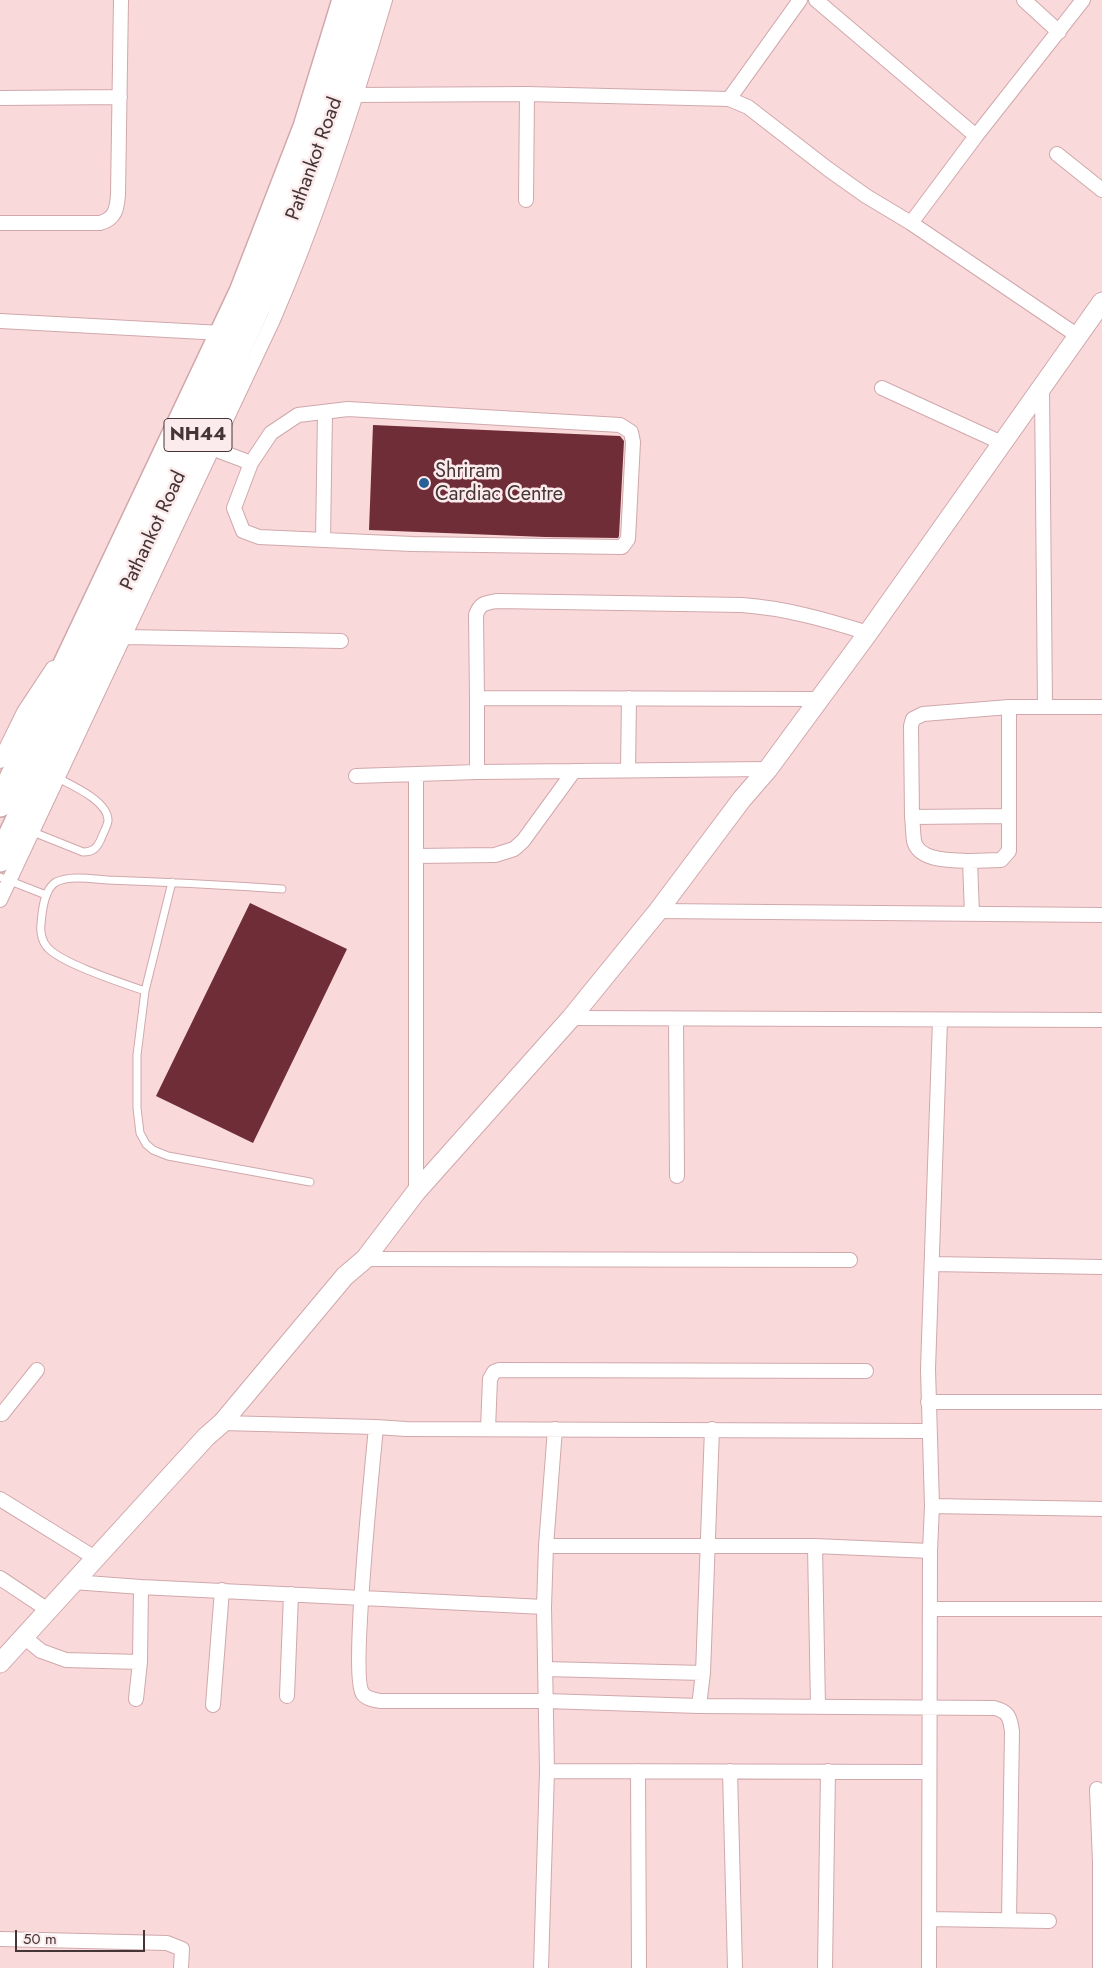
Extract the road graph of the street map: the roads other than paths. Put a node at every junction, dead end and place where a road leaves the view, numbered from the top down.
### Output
1 (121, 0) edge
2 (346, 0) edge
3 (368, 0) edge
4 (385, 0) edge
5 (800, 0) edge
6 (816, 0) edge
7 (1024, 0) edge
8 (1083, 0) edge
9 (1059, 32) junction
10 (527, 94) junction
11 (356, 95) junction
12 (120, 97) junction
13 (0, 98) edge
14 (729, 99) junction
15 (976, 136) junction
16 (1057, 154) dead end
17 (1102, 190) edge
18 (526, 200) dead end
19 (0, 223) edge
20 (911, 223) junction
21 (1102, 302) edge
22 (0, 322) edge
23 (222, 333) junction
24 (1078, 336) junction
25 (1042, 387) junction
26 (882, 388) dead end
27 (325, 412) junction
28 (1002, 443) junction
29 (214, 449) junction
30 (251, 463) junction
31 (323, 540) junction
32 (90, 614) junction
33 (868, 633) junction
34 (125, 637) junction
35 (340, 641) dead end
36 (477, 698) junction
37 (629, 698) junction
38 (818, 699) junction
39 (1009, 707) junction
40 (1045, 707) junction
41 (1102, 707) edge
42 (0, 761) edge
43 (768, 769) junction
44 (628, 770) junction
45 (574, 771) junction
46 (477, 772) junction
47 (50, 774) junction
48 (416, 775) junction
49 (356, 776) dead end
50 (0, 804) edge
51 (1009, 816) junction
52 (912, 817) junction
53 (33, 832) junction
54 (416, 856) junction
55 (970, 862) junction
56 (3, 872) edge
57 (172, 882) junction
58 (282, 889) dead end
59 (46, 895) junction
60 (0, 900) edge
61 (658, 911) junction
62 (972, 914) junction
63 (1102, 915) edge
64 (145, 991) junction
65 (570, 1018) junction
66 (676, 1019) junction
67 (940, 1020) junction
68 (1102, 1020) edge
69 (677, 1176) dead end
70 (310, 1182) dead end
71 (416, 1192) junction
72 (365, 1259) junction
73 (850, 1260) dead end
74 (932, 1264) junction
75 (1102, 1267) edge
76 (37, 1370) dead end
77 (866, 1371) dead end
78 (928, 1402) junction
79 (1102, 1402) edge
80 (0, 1414) edge
81 (222, 1422) junction
82 (376, 1427) junction
83 (488, 1429) junction
84 (555, 1429) junction
85 (712, 1429) junction
86 (929, 1431) junction
87 (1, 1502) edge
88 (932, 1506) junction
89 (1102, 1509) edge
90 (708, 1545) junction
91 (546, 1546) junction
92 (815, 1546) junction
93 (930, 1551) junction
94 (95, 1558) junction
95 (0, 1578) edge
96 (73, 1582) junction
97 (141, 1588) junction
98 (222, 1590) junction
99 (291, 1594) junction
100 (361, 1597) junction
101 (544, 1607) junction
102 (930, 1609) junction
103 (1102, 1609) edge
104 (48, 1610) junction
105 (24, 1637) junction
106 (0, 1662) edge
107 (140, 1662) junction
108 (545, 1669) junction
109 (703, 1673) junction
110 (287, 1696) dead end
111 (136, 1699) dead end
112 (546, 1701) junction
113 (213, 1705) dead end
114 (699, 1706) junction
115 (818, 1707) junction
116 (930, 1707) junction
117 (547, 1771) junction
118 (638, 1771) junction
119 (730, 1771) junction
120 (828, 1771) junction
121 (930, 1772) junction
122 (1097, 1789) dead end
123 (1101, 1861) edge
124 (929, 1919) junction
125 (1009, 1919) junction
126 (1049, 1921) dead end
127 (0, 1939) edge
128 (182, 1968) edge
129 (541, 1968) edge
130 (639, 1968) edge
131 (735, 1968) edge
132 (825, 1968) edge
133 (929, 1968) edge
134 (1100, 1968) edge

1 - 12 street
2 - 23 highway, NH44
3 - 47 highway, Pathankot Road / NH44
4 - 11 street
5 - 14 street
6 - 15 street
7 - 9 street
8 - 9 street
9 - 15 street
10 - 11 street
10 - 14 street
10 - 18 street
11 - 29 street
12 - 13 street
12 - 19 street
14 - 20 street
15 - 20 street
16 - 17 street
20 - 24 street
21 - 24 street
22 - 23 street
23 - 32 highway, NH44
24 - 25 street
25 - 28 street
25 - 40 street
26 - 28 street
27 - 30 street
27 - 31 street
27 - 31 street
28 - 33 street
29 - 30 street
29 - 34 street
30 - 31 street
32 - 42 street
32 - 50 highway, NH44
33 - 36 street
33 - 38 street
34 - 35 street
34 - 47 street
36 - 37 street
36 - 46 street
37 - 38 street
37 - 44 street
38 - 43 street
39 - 40 street
39 - 51 street
39 - 52 street
40 - 41 street
43 - 44 street
43 - 61 street
44 - 45 street
45 - 46 street
45 - 54 street
46 - 48 street
47 - 53 street
47 - 53 lane
47 - 56 highway, Pathankot Road / NH44
48 - 49 street
48 - 54 street
51 - 52 street
51 - 55 street
52 - 55 street
53 - 56 street
54 - 71 street
55 - 62 street
56 - 59 lane
56 - 60 street
57 - 58 lane
57 - 59 lane
57 - 64 lane
59 - 64 lane
61 - 62 street
61 - 65 street
62 - 63 street
64 - 70 lane
65 - 66 street
65 - 71 street
66 - 67 street
66 - 69 street
67 - 68 street
67 - 74 street
71 - 72 street
72 - 73 street
72 - 81 street
74 - 75 street
74 - 78 street
76 - 80 street
77 - 83 street
78 - 79 street
78 - 86 street
81 - 82 street
81 - 94 street
82 - 83 street
82 - 100 street
83 - 84 street
84 - 85 street
84 - 91 street
85 - 86 street
85 - 90 street
86 - 88 street
87 - 94 street
88 - 89 street
88 - 93 street
90 - 91 street
90 - 92 street
90 - 109 street
91 - 101 street
92 - 93 street
92 - 115 street
93 - 102 street
94 - 96 street
95 - 104 street
96 - 97 street
96 - 104 street
97 - 98 street
97 - 107 street
98 - 99 street
98 - 113 street
99 - 100 street
99 - 110 street
100 - 101 street
100 - 112 street
101 - 108 street
102 - 103 street
102 - 116 street
104 - 105 street
105 - 106 street
105 - 107 street
107 - 111 street
108 - 109 street
108 - 112 street
109 - 114 street
112 - 114 street
112 - 117 street
114 - 115 street
115 - 116 street
116 - 121 street
116 - 125 street
117 - 118 street
117 - 129 street
118 - 119 street
118 - 130 street
119 - 120 street
119 - 131 street
120 - 121 street
120 - 132 street
121 - 124 street
122 - 123 street
123 - 134 street
124 - 125 street
124 - 133 street
125 - 126 street
127 - 128 street

